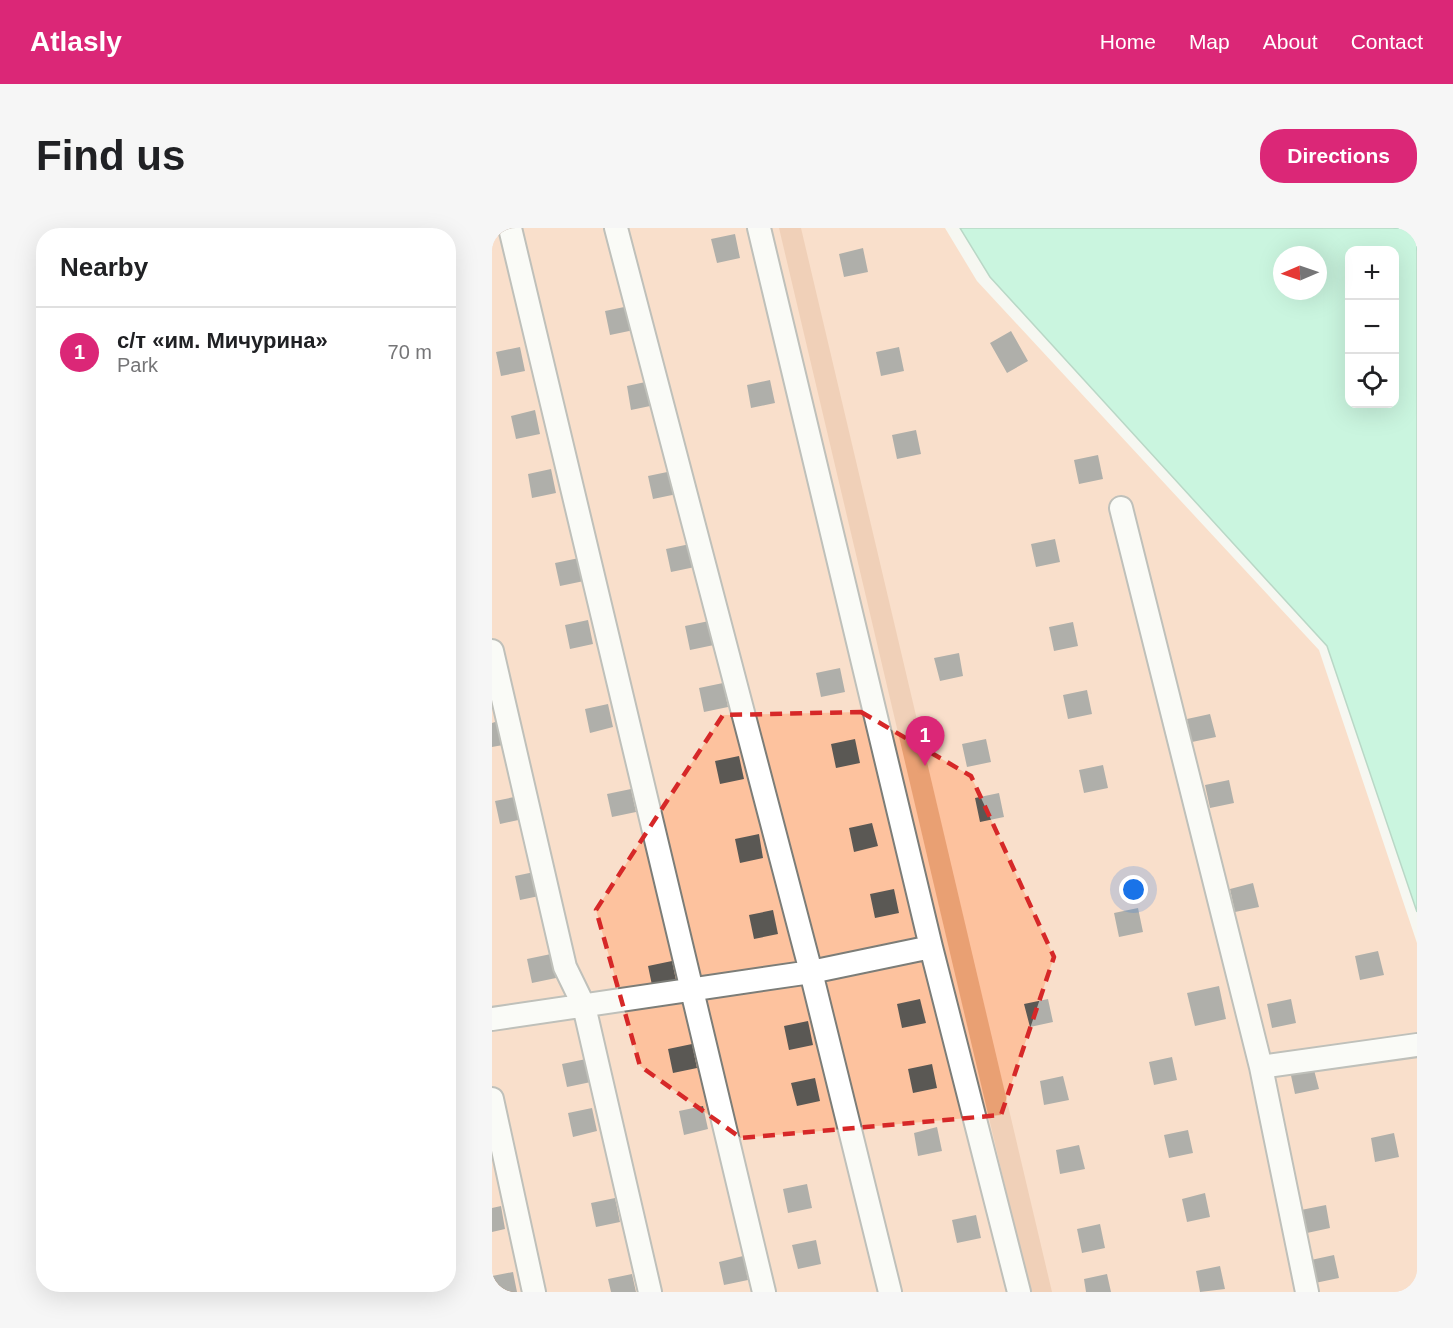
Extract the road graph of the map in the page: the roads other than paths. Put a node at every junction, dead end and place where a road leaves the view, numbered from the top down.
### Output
1 (510, 228) edge
2 (616, 228) edge
3 (759, 228) edge
4 (1121, 508) dead end
5 (492, 651) edge
6 (931, 947) junction
7 (812, 972) junction
8 (691, 990) junction
9 (584, 1006) junction
10 (492, 1019) edge
11 (1417, 1045) edge
12 (1260, 1067) junction
13 (492, 1099) edge
14 (534, 1292) edge
15 (650, 1292) edge
16 (764, 1292) edge
17 (890, 1292) edge
18 (1019, 1292) edge
19 (1307, 1292) edge

1 - 8 lane
2 - 7 lane
3 - 6 lane
4 - 12 lane
5 - 9 lane
6 - 7 lane
6 - 18 lane
7 - 8 lane
7 - 17 lane
8 - 9 lane
8 - 16 lane
9 - 10 lane
9 - 15 lane
11 - 12 lane
12 - 19 lane
13 - 14 lane

